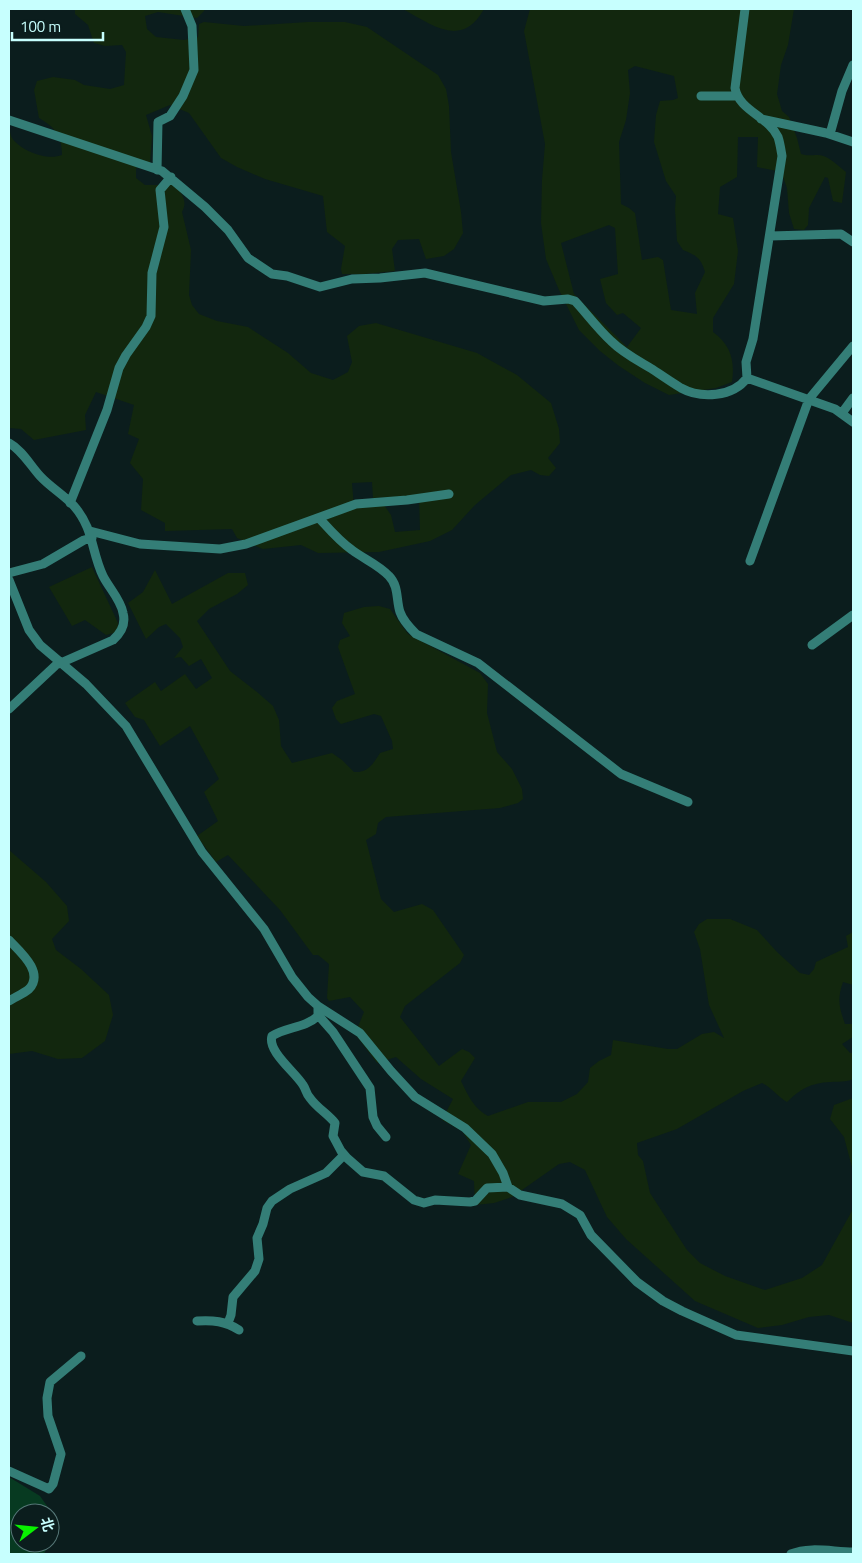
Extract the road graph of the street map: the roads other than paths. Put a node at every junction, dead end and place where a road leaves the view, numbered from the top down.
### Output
1 (185, 9) edge
2 (744, 9) edge
3 (853, 65) edge
4 (701, 96) dead end
5 (736, 96) junction
6 (761, 119) junction
7 (9, 120) edge
8 (830, 134) junction
9 (853, 142) edge
10 (157, 170) junction
11 (171, 177) junction
12 (770, 236) junction
13 (853, 242) edge
14 (853, 346) edge
15 (748, 378) junction
16 (853, 398) edge
17 (809, 399) junction
18 (842, 413) junction
19 (853, 422) edge
20 (9, 442) edge
21 (449, 494) dead end
22 (70, 502) junction
23 (318, 518) junction
24 (91, 534) junction
25 (750, 561) dead end
26 (9, 573) edge
27 (9, 580) edge
28 (853, 615) edge
29 (812, 645) dead end
30 (62, 664) junction
31 (9, 709) edge
32 (688, 802) dead end
33 (9, 940) edge
34 (9, 1001) edge
35 (318, 1010) junction
36 (386, 1137) dead end
37 (344, 1155) junction
38 (508, 1187) junction
39 (196, 1321) dead end
40 (228, 1323) junction
41 (240, 1330) dead end
42 (853, 1351) edge
43 (81, 1356) dead end
44 (9, 1471) edge
45 (853, 1552) edge
46 (792, 1554) edge

1 - 10 street
2 - 5 street
3 - 8 street
4 - 5 street
5 - 6 street
6 - 8 street
6 - 12 street
7 - 10 street
8 - 9 street
10 - 11 street
11 - 15 street
11 - 22 street
12 - 13 street
12 - 15 street
14 - 17 street
15 - 17 street
16 - 18 street
17 - 18 street
17 - 25 street
18 - 19 street
20 - 22 street
21 - 23 street
22 - 24 street
23 - 24 street
23 - 32 street
24 - 26 street
24 - 30 street
27 - 30 street
28 - 29 street
30 - 31 street
30 - 35 street
33 - 34 street
35 - 36 street
35 - 37 street
35 - 38 street
37 - 38 street
37 - 40 street
38 - 42 street
39 - 40 street
40 - 41 street
43 - 44 street
45 - 46 street

